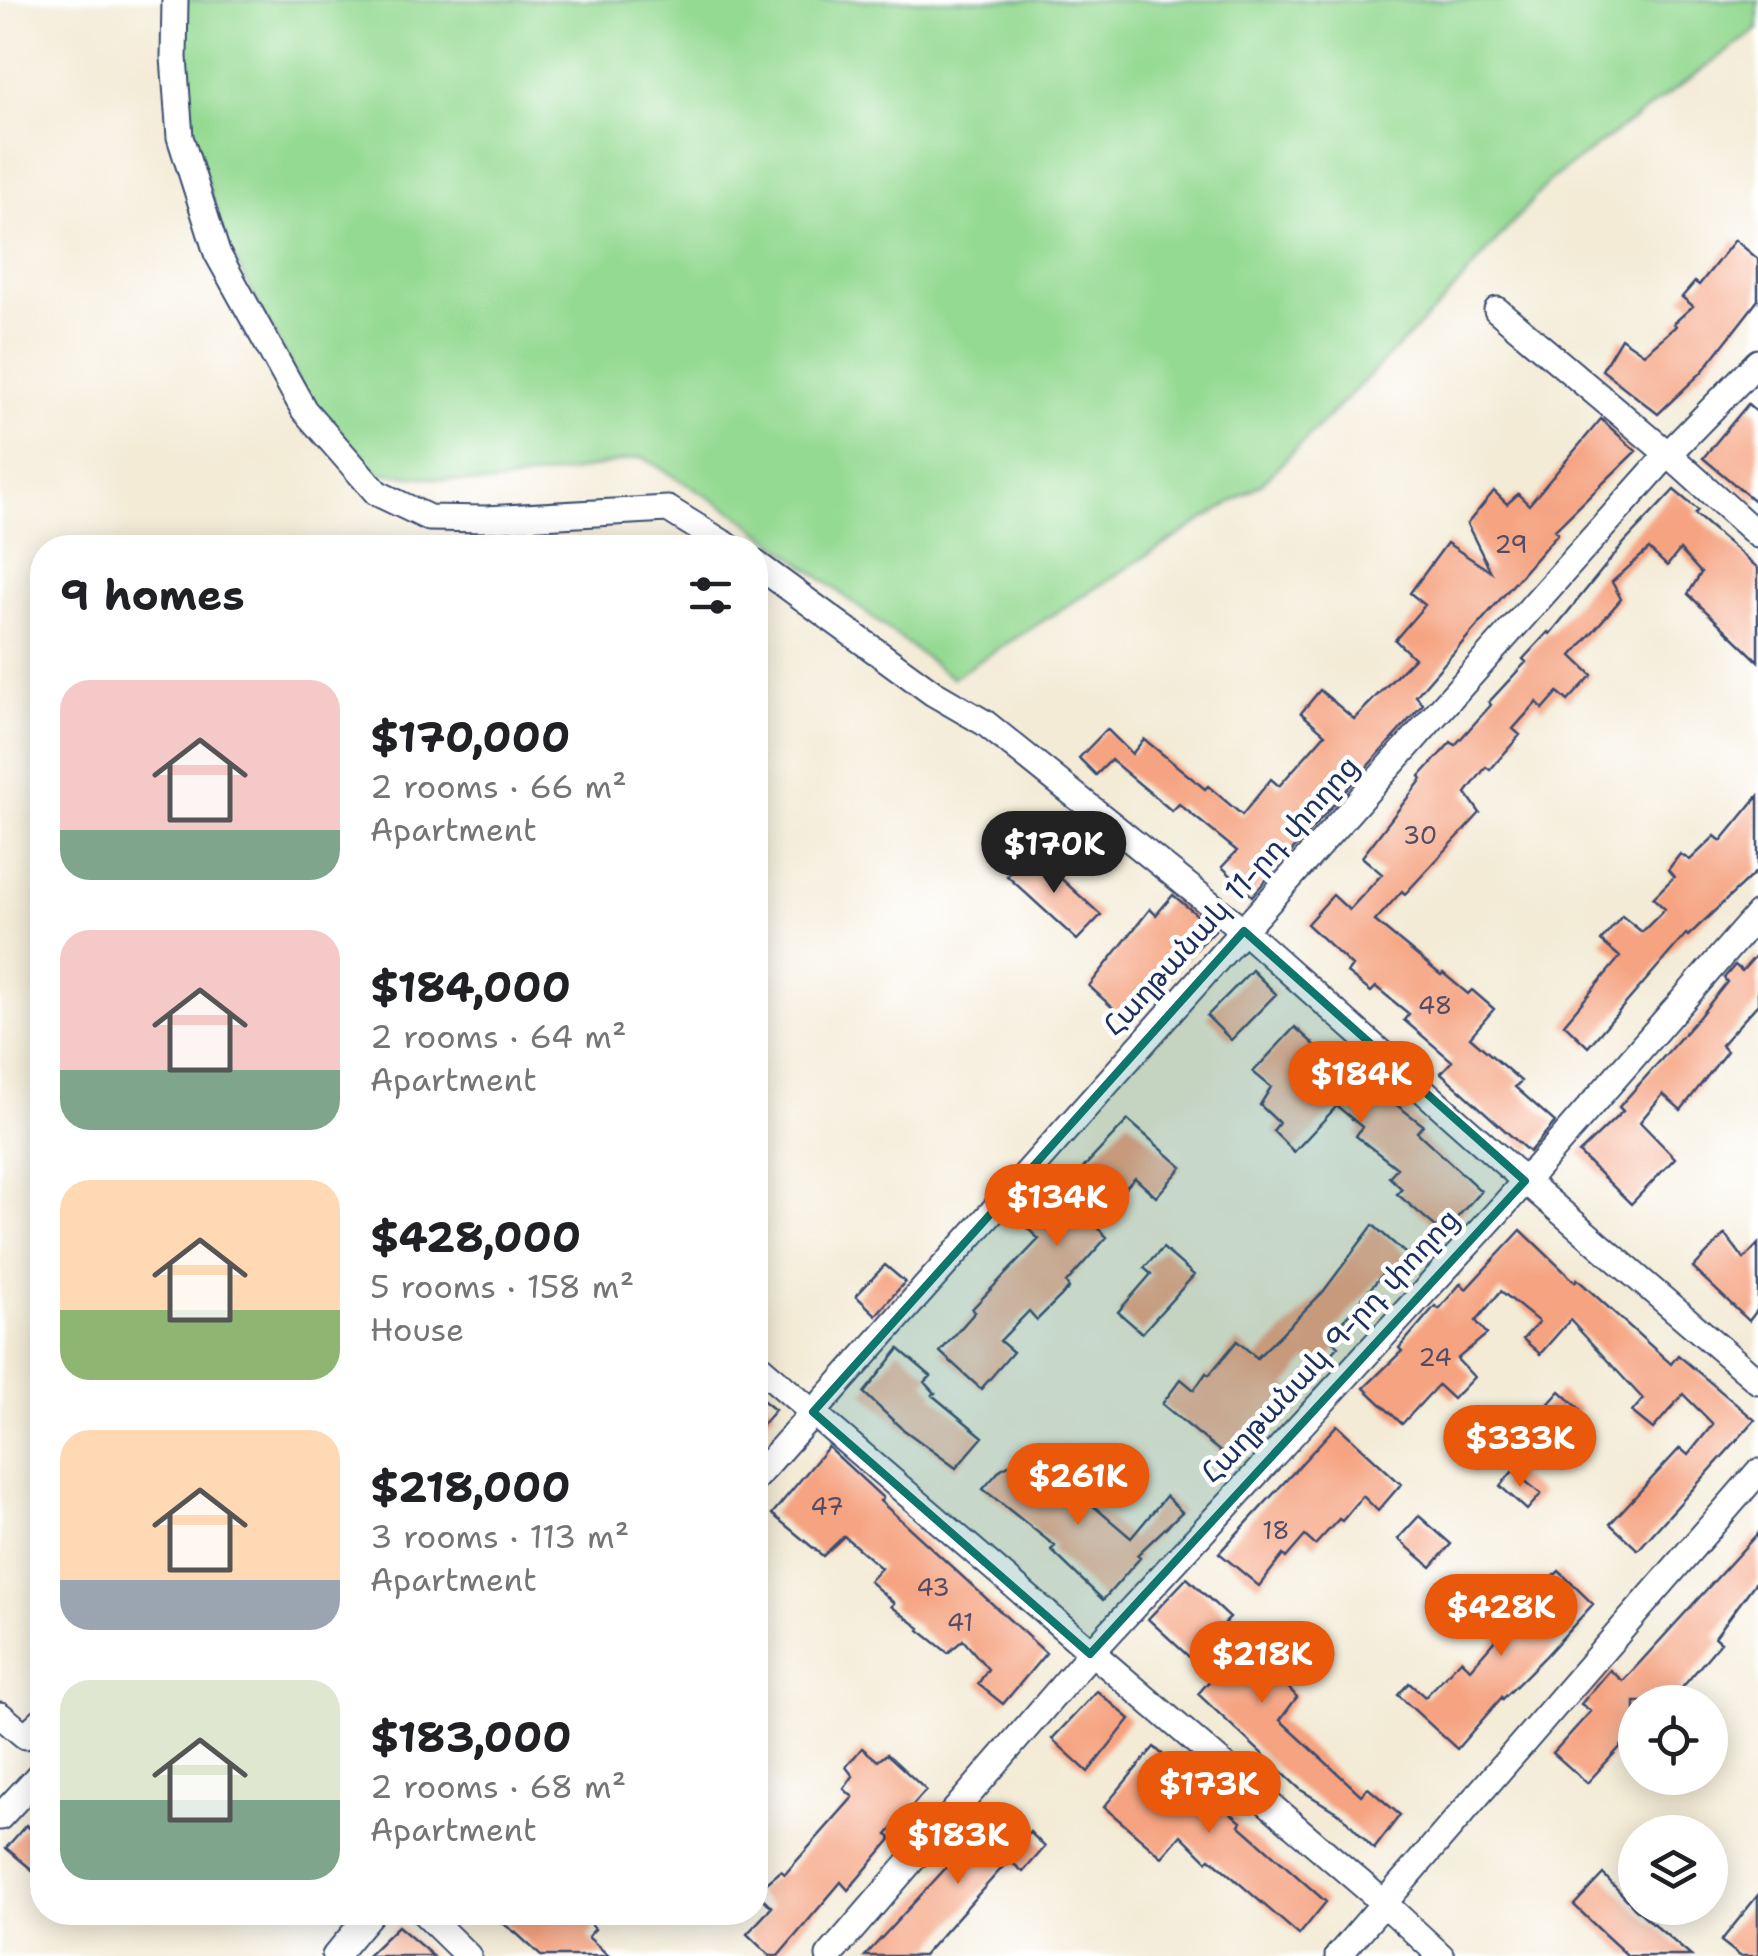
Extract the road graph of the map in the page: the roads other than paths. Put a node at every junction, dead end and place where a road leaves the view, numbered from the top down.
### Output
1 (175, 0) edge
2 (1497, 310) dead end
3 (1758, 362) edge
4 (1668, 454) junction
5 (711, 535) edge
6 (1758, 535) edge
7 (768, 573) edge
8 (1758, 914) edge
9 (1244, 931) junction
10 (1525, 1181) junction
11 (768, 1374) edge
12 (1758, 1381) edge
13 (813, 1412) junction
14 (768, 1463) edge
15 (1758, 1472) edge
16 (1090, 1654) junction
17 (0, 1715) edge
18 (30, 1726) edge
19 (30, 1785) edge
20 (0, 1818) edge
21 (1384, 1903) junction
22 (361, 1925) edge
23 (436, 1925) edge
24 (335, 1956) edge
25 (468, 1956) edge
26 (829, 1956) edge
27 (1338, 1956) edge
28 (1441, 1956) edge

1 - 5 street
2 - 4 street
3 - 4 street, Հաղթանակ 11-րդ փողոց
4 - 6 street
4 - 9 street, Հաղթանակ 11-րդ փողոց
7 - 9 street
8 - 10 street, Հաղթանակ 9-րդ փողոց
9 - 10 street
9 - 13 street, Հաղթանակ 11-րդ փողոց
10 - 12 street
10 - 16 street, Հաղթանակ 9-րդ փողոց
11 - 13 street
13 - 14 street, Հաղթանակ 11-րդ փողոց
13 - 16 street
15 - 21 street
16 - 21 street
16 - 26 street, Հաղթանակ 9-րդ փողոց
17 - 18 street
19 - 20 street
21 - 27 street
21 - 28 street
22 - 24 street
23 - 25 street

